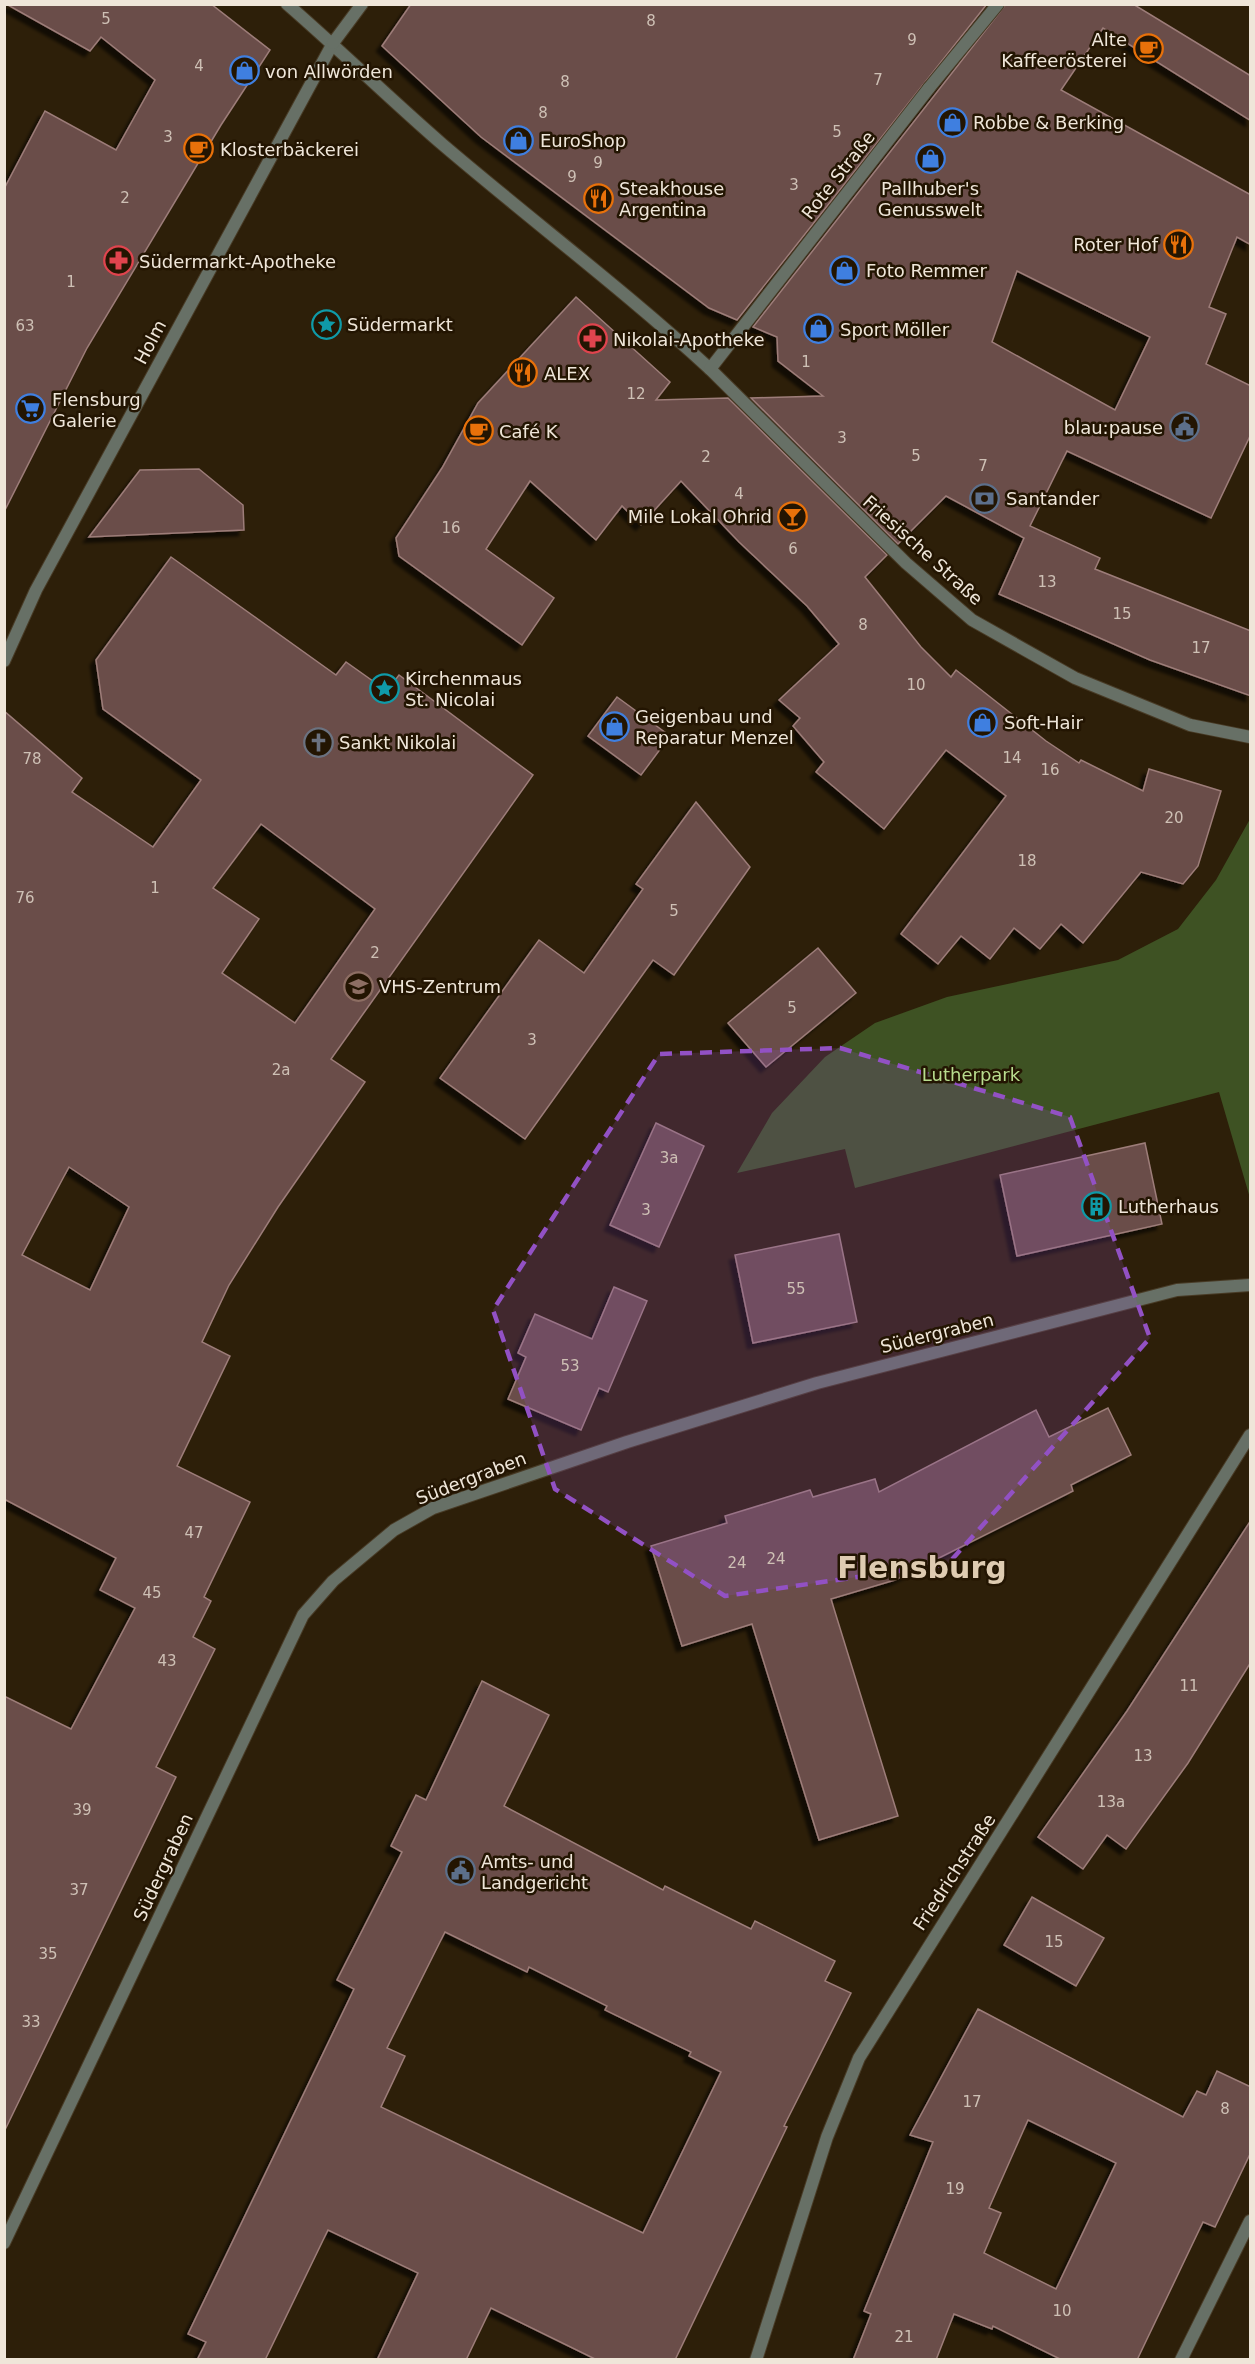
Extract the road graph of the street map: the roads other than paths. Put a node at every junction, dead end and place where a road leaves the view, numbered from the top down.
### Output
1 (286, 4) edge
2 (362, 4) edge
3 (998, 4) edge
4 (333, 43) junction
5 (710, 369) junction
6 (4, 661) edge
7 (1251, 737) edge
8 (1251, 1285) edge
9 (1251, 1435) edge
10 (1251, 2221) edge
11 (4, 2243) edge
12 (756, 2360) edge
13 (1181, 2360) edge

1 - 4 street
2 - 4 street, Holm
3 - 5 street, Rote Straße
4 - 5 street
4 - 6 street, Holm
5 - 7 street, Friesische Straße
8 - 11 street, Südergraben
9 - 12 street, Friedrichstraße
10 - 13 street

